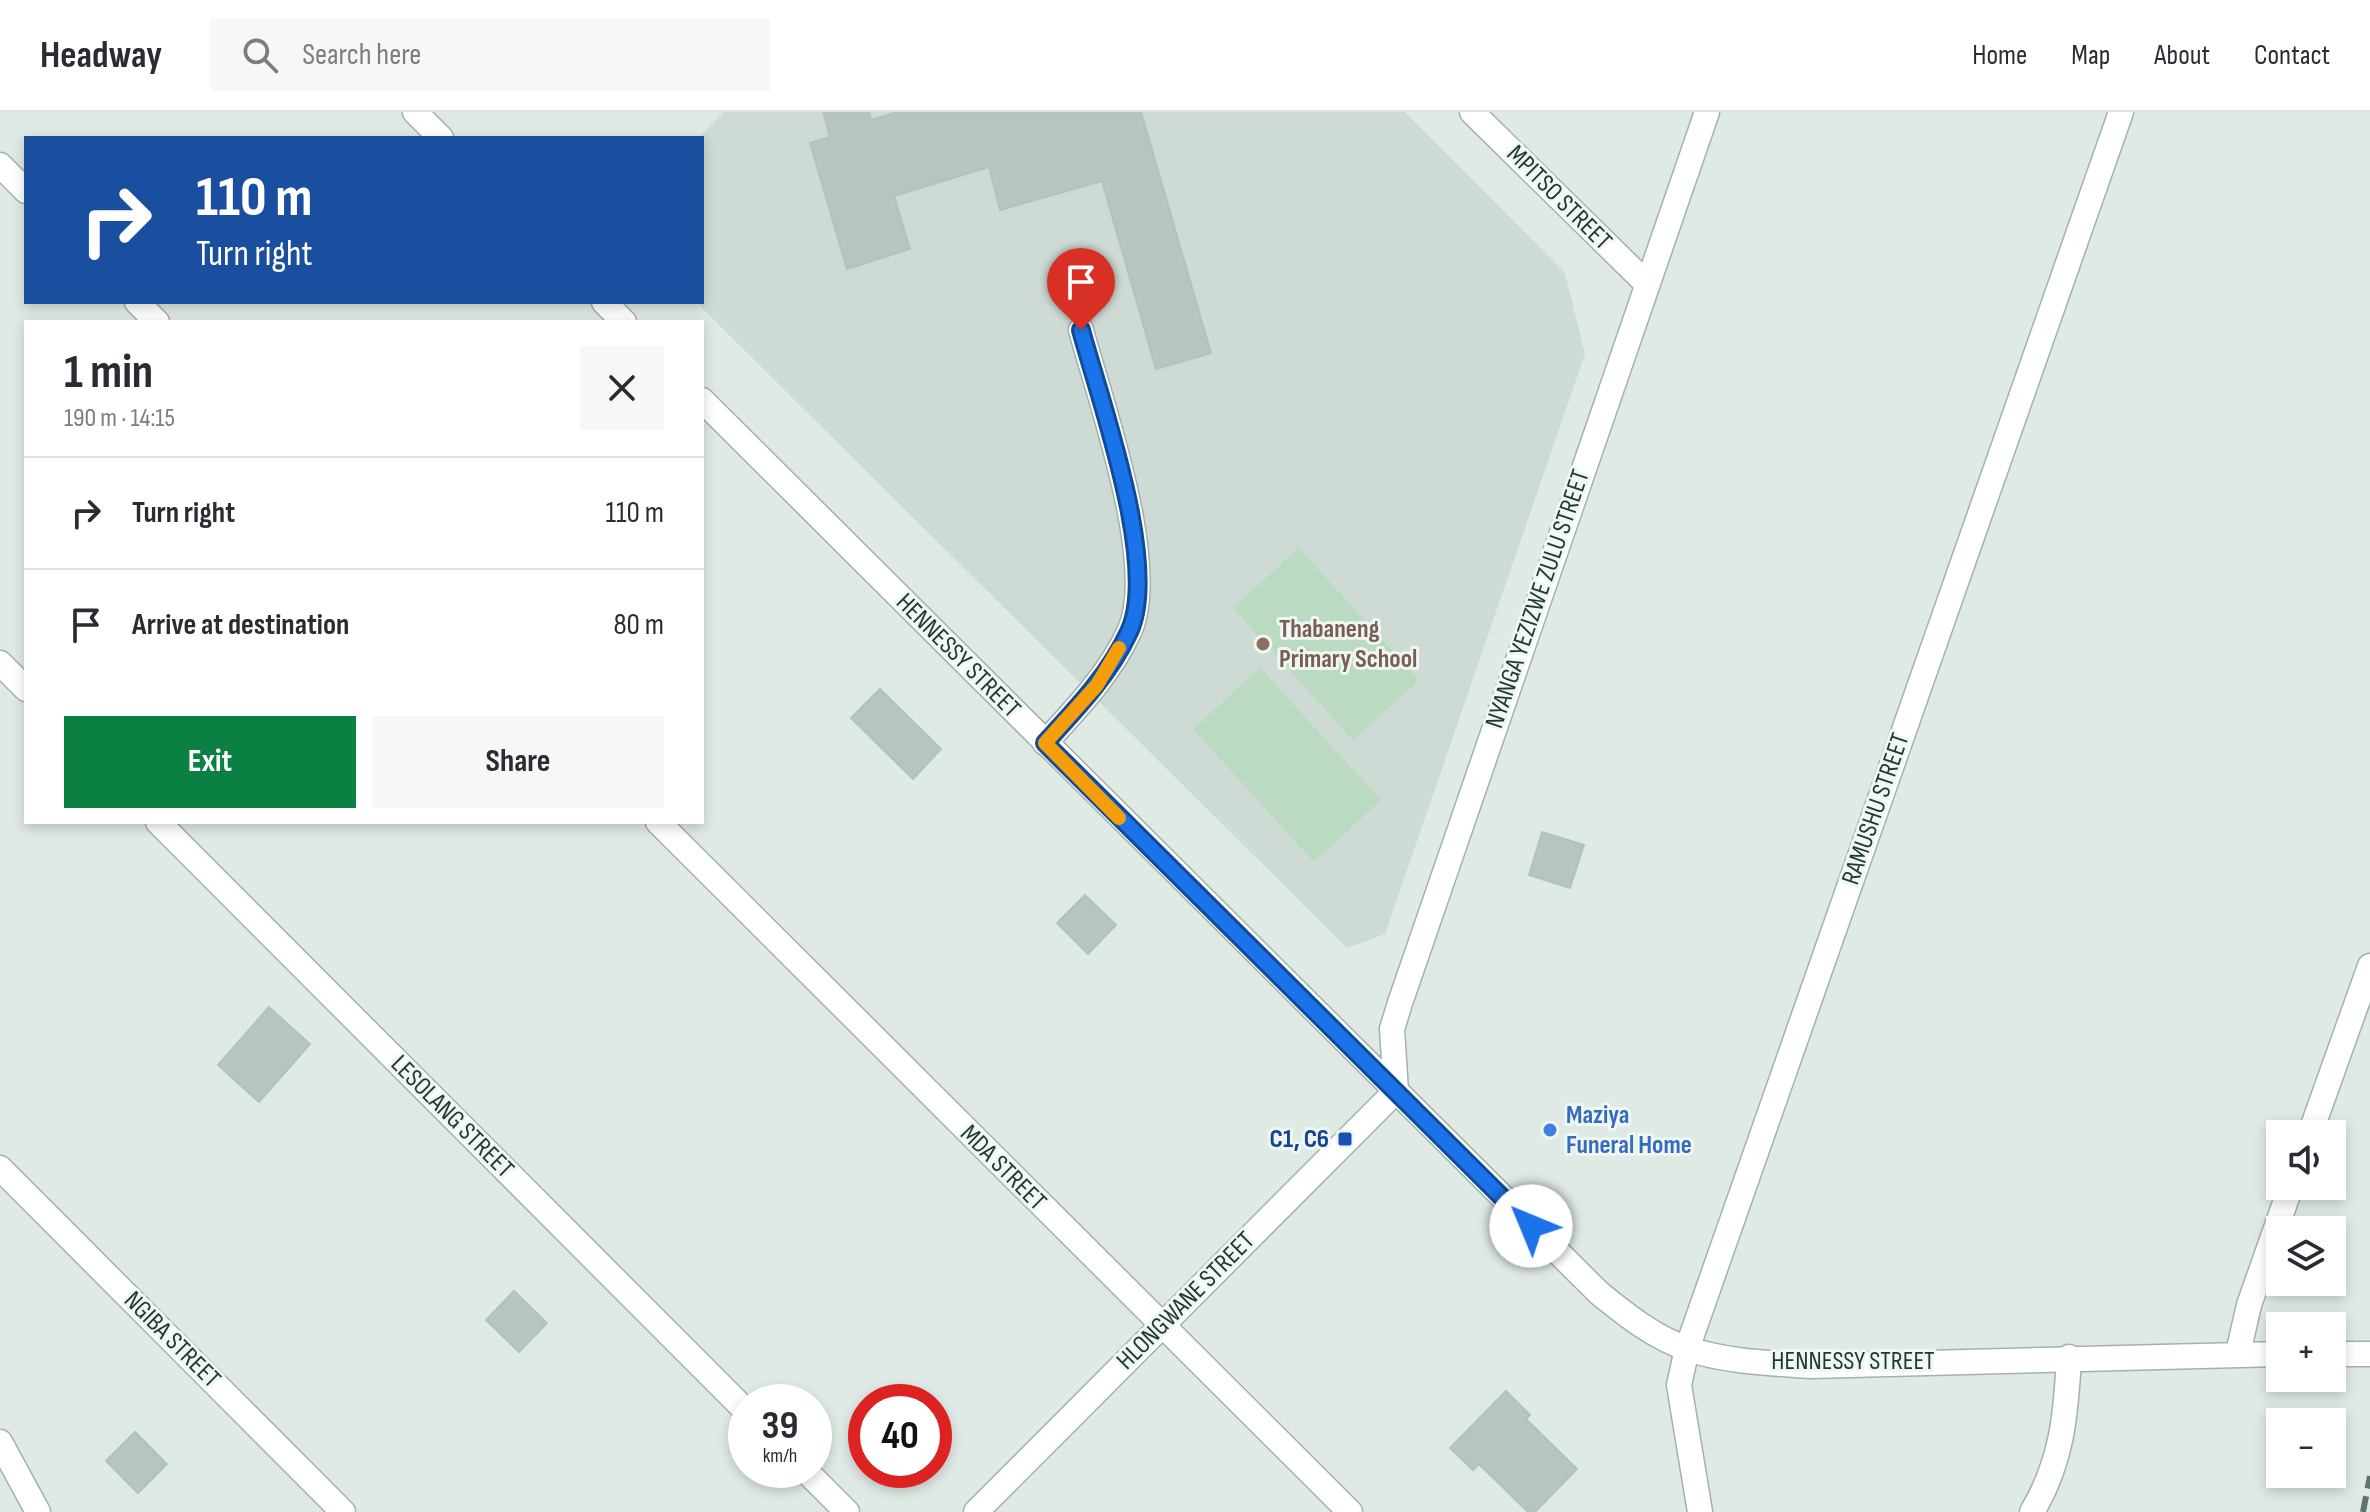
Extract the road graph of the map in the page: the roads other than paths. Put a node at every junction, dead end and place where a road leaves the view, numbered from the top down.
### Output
1 (415, 112) edge
2 (1472, 112) edge
3 (1707, 112) edge
4 (2121, 112) edge
5 (439, 136) edge
6 (0, 165) edge
7 (24, 189) edge
8 (1647, 284) junction
9 (139, 304) edge
10 (606, 304) edge
11 (155, 320) edge
12 (622, 320) edge
13 (1081, 330) dead end
14 (704, 402) edge
15 (0, 663) edge
16 (24, 687) edge
17 (1045, 743) junction
18 (160, 824) edge
19 (660, 824) edge
20 (2370, 966) edge
21 (1396, 1091) junction
22 (2315, 1120) edge
23 (0, 1168) edge
24 (2286, 1200) edge
25 (1162, 1326) junction
26 (1687, 1349) junction
27 (2238, 1353) junction
28 (2266, 1354) edge
29 (2346, 1354) edge
30 (2370, 1354) edge
31 (2069, 1357) junction
32 (728, 1393) edge
33 (0, 1442) edge
34 (823, 1488) edge
35 (38, 1512) edge
36 (343, 1512) edge
37 (847, 1512) edge
38 (976, 1512) edge
39 (1350, 1512) edge
40 (1700, 1512) edge
41 (2032, 1512) edge

1 - 5 street
2 - 8 street, MPITSO STREET
3 - 8 street, NYANGA YEZIZWE ZULU STREET
4 - 26 street, RAMUSHU STREET
6 - 7 street
8 - 21 street, NYANGA YEZIZWE ZULU STREET
9 - 11 street
10 - 12 street
13 - 17 street
14 - 17 street, HENNESSY STREET
15 - 16 street
17 - 21 street, HENNESSY STREET
18 - 32 street, LESOLANG STREET
19 - 25 street, MDA STREET
20 - 22 street
21 - 25 street, HLONGWANE STREET
21 - 26 street, HENNESSY STREET
23 - 36 street, NGIBA STREET
24 - 27 street
25 - 38 street, HLONGWANE STREET
25 - 39 street, MDA STREET
26 - 31 street, HENNESSY STREET
26 - 40 street, RAMUSHU STREET
27 - 28 street, HENNESSY STREET
27 - 31 street, HENNESSY STREET
29 - 30 street
31 - 41 street
33 - 35 street
34 - 37 street

